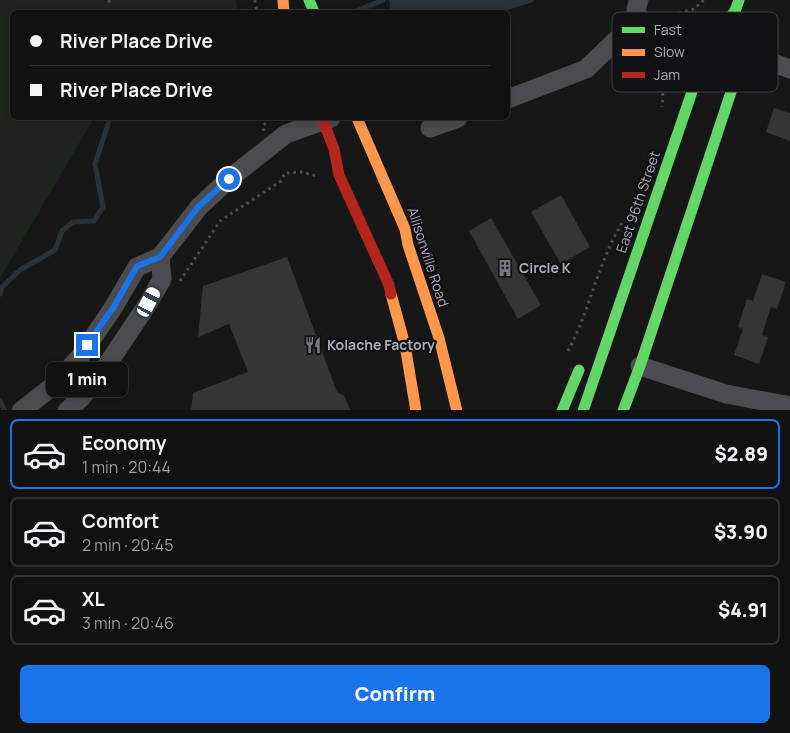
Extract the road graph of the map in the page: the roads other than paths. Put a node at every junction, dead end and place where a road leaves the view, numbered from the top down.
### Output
1 (612, 44) edge
2 (778, 65) edge
3 (790, 69) edge
4 (697, 92) edge
5 (731, 92) edge
6 (510, 98) edge
7 (321, 120) edge
8 (327, 120) edge
9 (357, 120) edge
10 (452, 120) edge
11 (430, 128) dead end
12 (648, 218) junction
13 (632, 236) dead end
14 (160, 257) junction
15 (582, 362) dead end
16 (640, 366) junction
17 (790, 406) edge
18 (21, 410) edge
19 (67, 410) edge
20 (416, 410) edge
21 (457, 410) edge
22 (562, 410) edge
23 (583, 410) edge
24 (622, 410) edge

1 - 6 street
2 - 3 street
4 - 12 main road, East 96th Street
5 - 16 main road, East 96th Street
7 - 14 street
8 - 20 main road
9 - 21 main road, Allisonville Road
10 - 11 street
12 - 13 main road
12 - 23 main road, East 96th Street
14 - 18 street
14 - 19 street
15 - 22 main road
16 - 17 street
16 - 24 main road, East 96th Street

